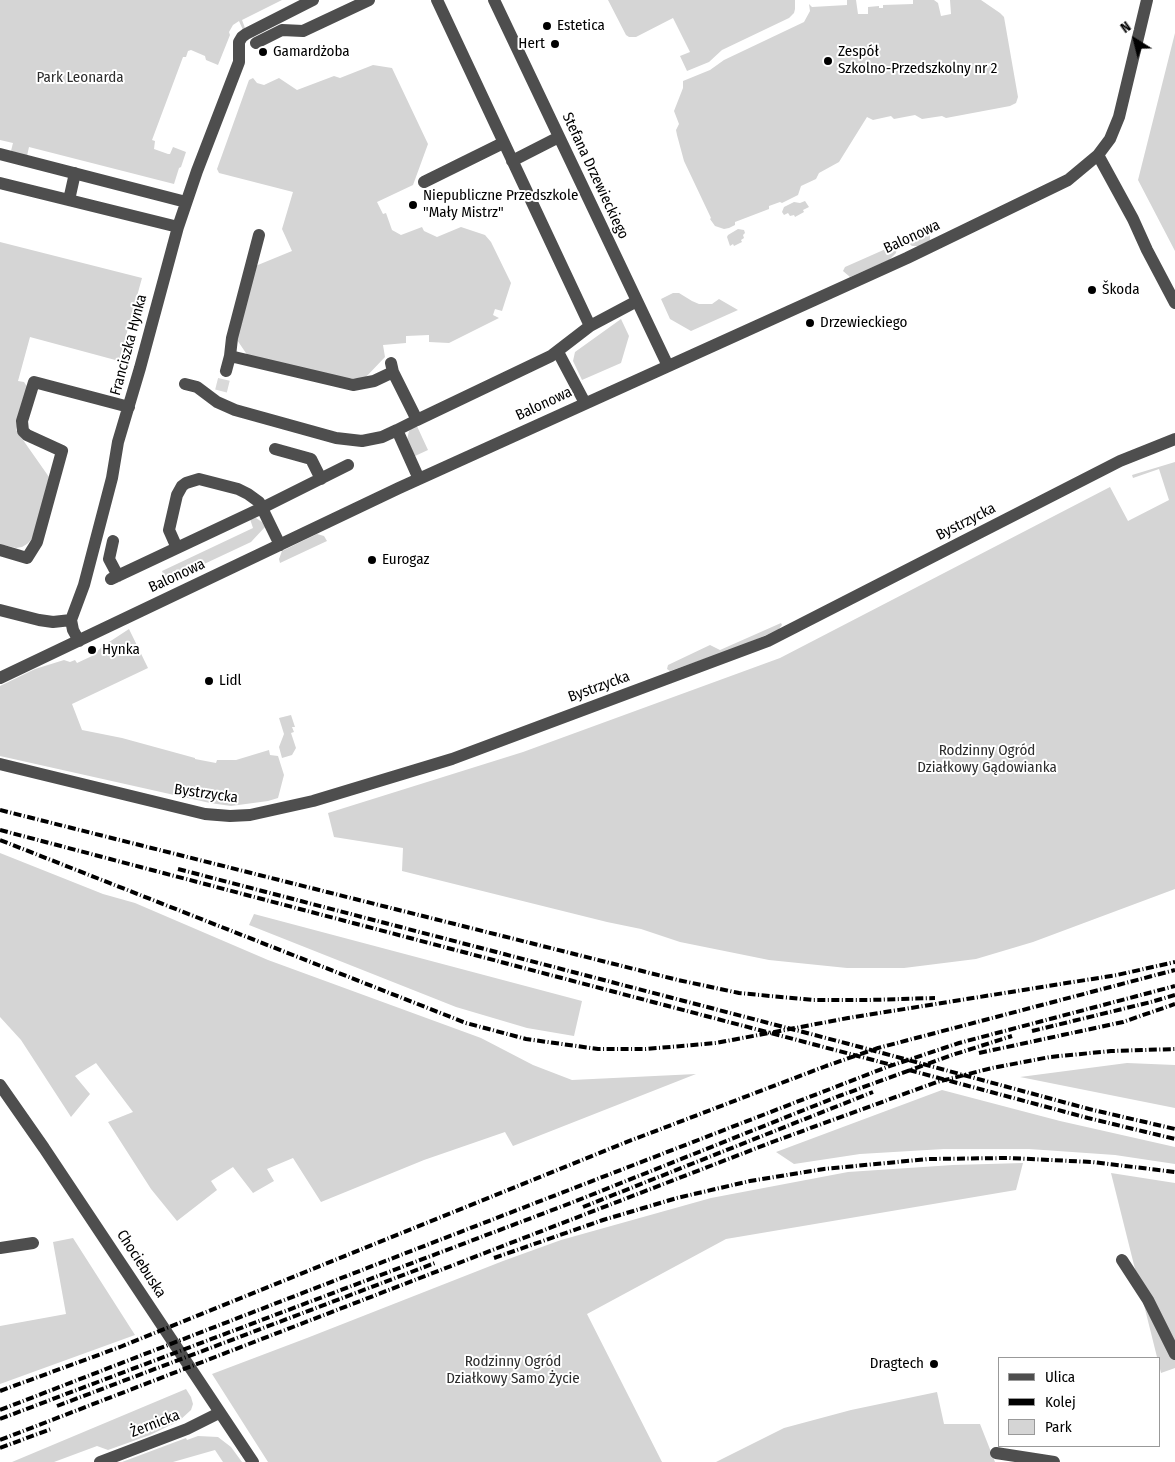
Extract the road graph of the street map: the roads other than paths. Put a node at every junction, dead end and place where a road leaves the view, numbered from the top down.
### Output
1 (313, 0) edge
2 (369, 0) edge
3 (436, 0) edge
4 (494, 0) edge
5 (1147, 0) edge
6 (265, 31) junction
7 (256, 43) dead end
8 (559, 137) junction
9 (503, 143) junction
10 (0, 154) edge
11 (1098, 155) junction
12 (512, 161) junction
13 (75, 173) junction
14 (424, 182) dead end
15 (0, 183) edge
16 (69, 200) junction
17 (186, 202) junction
18 (178, 227) junction
19 (260, 235) dead end
20 (637, 302) junction
21 (1175, 303) edge
22 (590, 326) junction
23 (558, 352) junction
24 (230, 356) junction
25 (668, 366) junction
26 (226, 371) tunnel mouth
27 (185, 384) dead end
28 (585, 403) junction
29 (129, 407) junction
30 (417, 420) junction
31 (397, 430) junction
32 (1175, 439) edge
33 (275, 449) dead end
34 (348, 466) dead end
35 (321, 479) junction
36 (420, 479) junction
37 (262, 508) junction
38 (114, 542) dead end
39 (280, 545) junction
40 (177, 548) junction
41 (0, 550) edge
42 (0, 610) edge
43 (71, 620) junction
44 (79, 641) junction
45 (0, 678) edge
46 (0, 764) edge
47 (0, 1085) edge
48 (33, 1243) dead end
49 (0, 1248) edge
50 (1122, 1260) dead end
51 (1175, 1354) edge
52 (219, 1413) junction
53 (996, 1453) dead end
54 (100, 1462) edge
55 (253, 1462) edge
56 (1054, 1462) edge

1 - 6 street
2 - 6 street
3 - 9 street
4 - 8 street, Stefana Drzewieckiego
5 - 11 street, Balonowa
6 - 7 street
6 - 17 street, Franciszka Hynka
8 - 12 street
8 - 20 street, Stefana Drzewieckiego
9 - 12 street
9 - 14 street
10 - 13 street
11 - 21 street
11 - 25 street, Balonowa
12 - 22 street
13 - 16 street
13 - 17 street
15 - 16 street
16 - 18 street
17 - 18 street, Franciszka Hynka
18 - 29 street, Franciszka Hynka
19 - 24 street
20 - 22 street
20 - 25 street, Stefana Drzewieckiego
22 - 23 street
23 - 28 street
23 - 30 street
24 - 26 street
24 - 30 street
25 - 28 street, Balonowa
27 - 31 street
28 - 36 street, Balonowa
29 - 41 street
29 - 43 street, Franciszka Hynka
30 - 31 street
31 - 36 street
32 - 46 street, Bystrzycka
33 - 35 street
34 - 35 street
35 - 37 street
36 - 39 street, Balonowa
37 - 39 street
37 - 40 street
37 - 40 street
38 - 40 street
39 - 44 street, Balonowa
42 - 43 street
43 - 44 street
44 - 45 street, Balonowa
47 - 52 street, Chociebuska
48 - 49 street
50 - 51 street
52 - 54 street, Żernicka
52 - 55 street, Chociebuska
53 - 56 street

